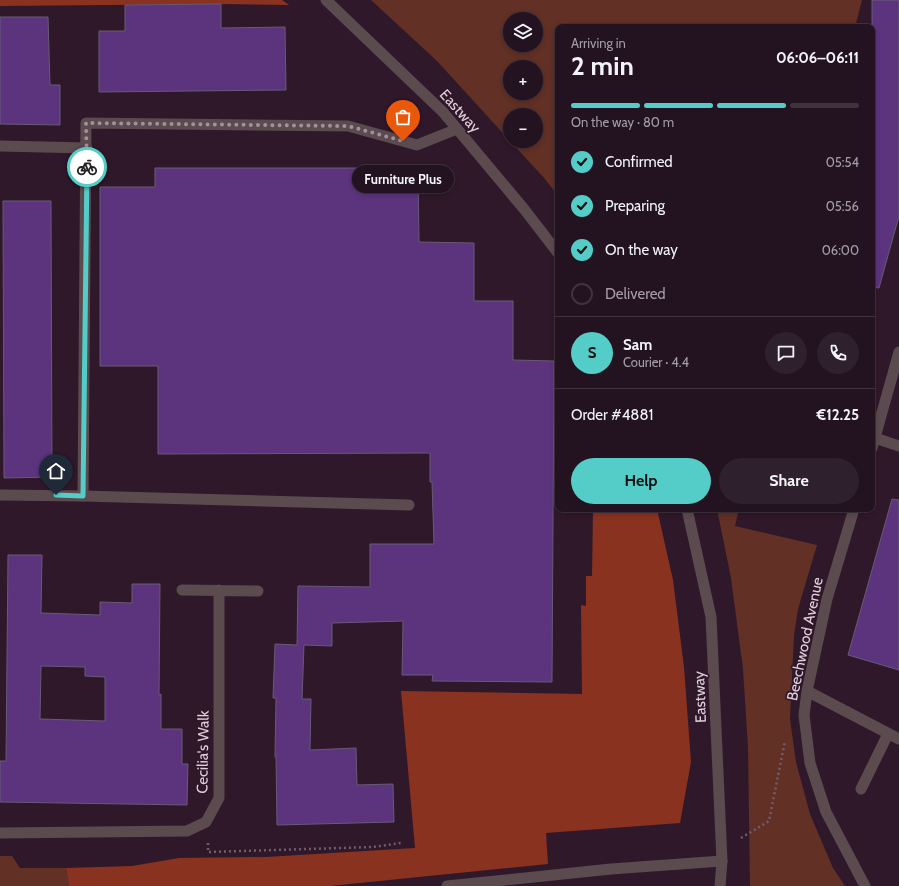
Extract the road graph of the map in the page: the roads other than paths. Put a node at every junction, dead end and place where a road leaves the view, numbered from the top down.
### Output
1 (326, 0) edge
2 (457, 129) junction
3 (0, 146) edge
4 (87, 148) junction
5 (555, 249) edge
6 (899, 352) edge
7 (875, 436) edge
8 (875, 443) edge
9 (899, 446) edge
10 (0, 495) edge
11 (83, 496) junction
12 (409, 506) dead end
13 (688, 512) edge
14 (853, 512) edge
15 (182, 590) dead end
16 (219, 590) junction
17 (258, 591) dead end
18 (807, 691) junction
19 (888, 734) junction
20 (899, 739) edge
21 (861, 789) dead end
22 (0, 834) edge
23 (722, 856) junction
24 (447, 886) edge
25 (720, 886) edge
26 (865, 886) edge

1 - 2 street, Eastway
2 - 4 street
2 - 5 street, Eastway
3 - 4 street
4 - 11 street
6 - 7 street
8 - 9 street
10 - 11 street
11 - 12 street
13 - 23 street, Eastway
14 - 18 street, Beechwood Avenue
15 - 16 street
16 - 17 street
16 - 22 street, Cecilia's Walk
18 - 19 street
18 - 26 street, Beechwood Avenue
19 - 20 street
19 - 21 street
23 - 24 street
23 - 25 street, Eastway

